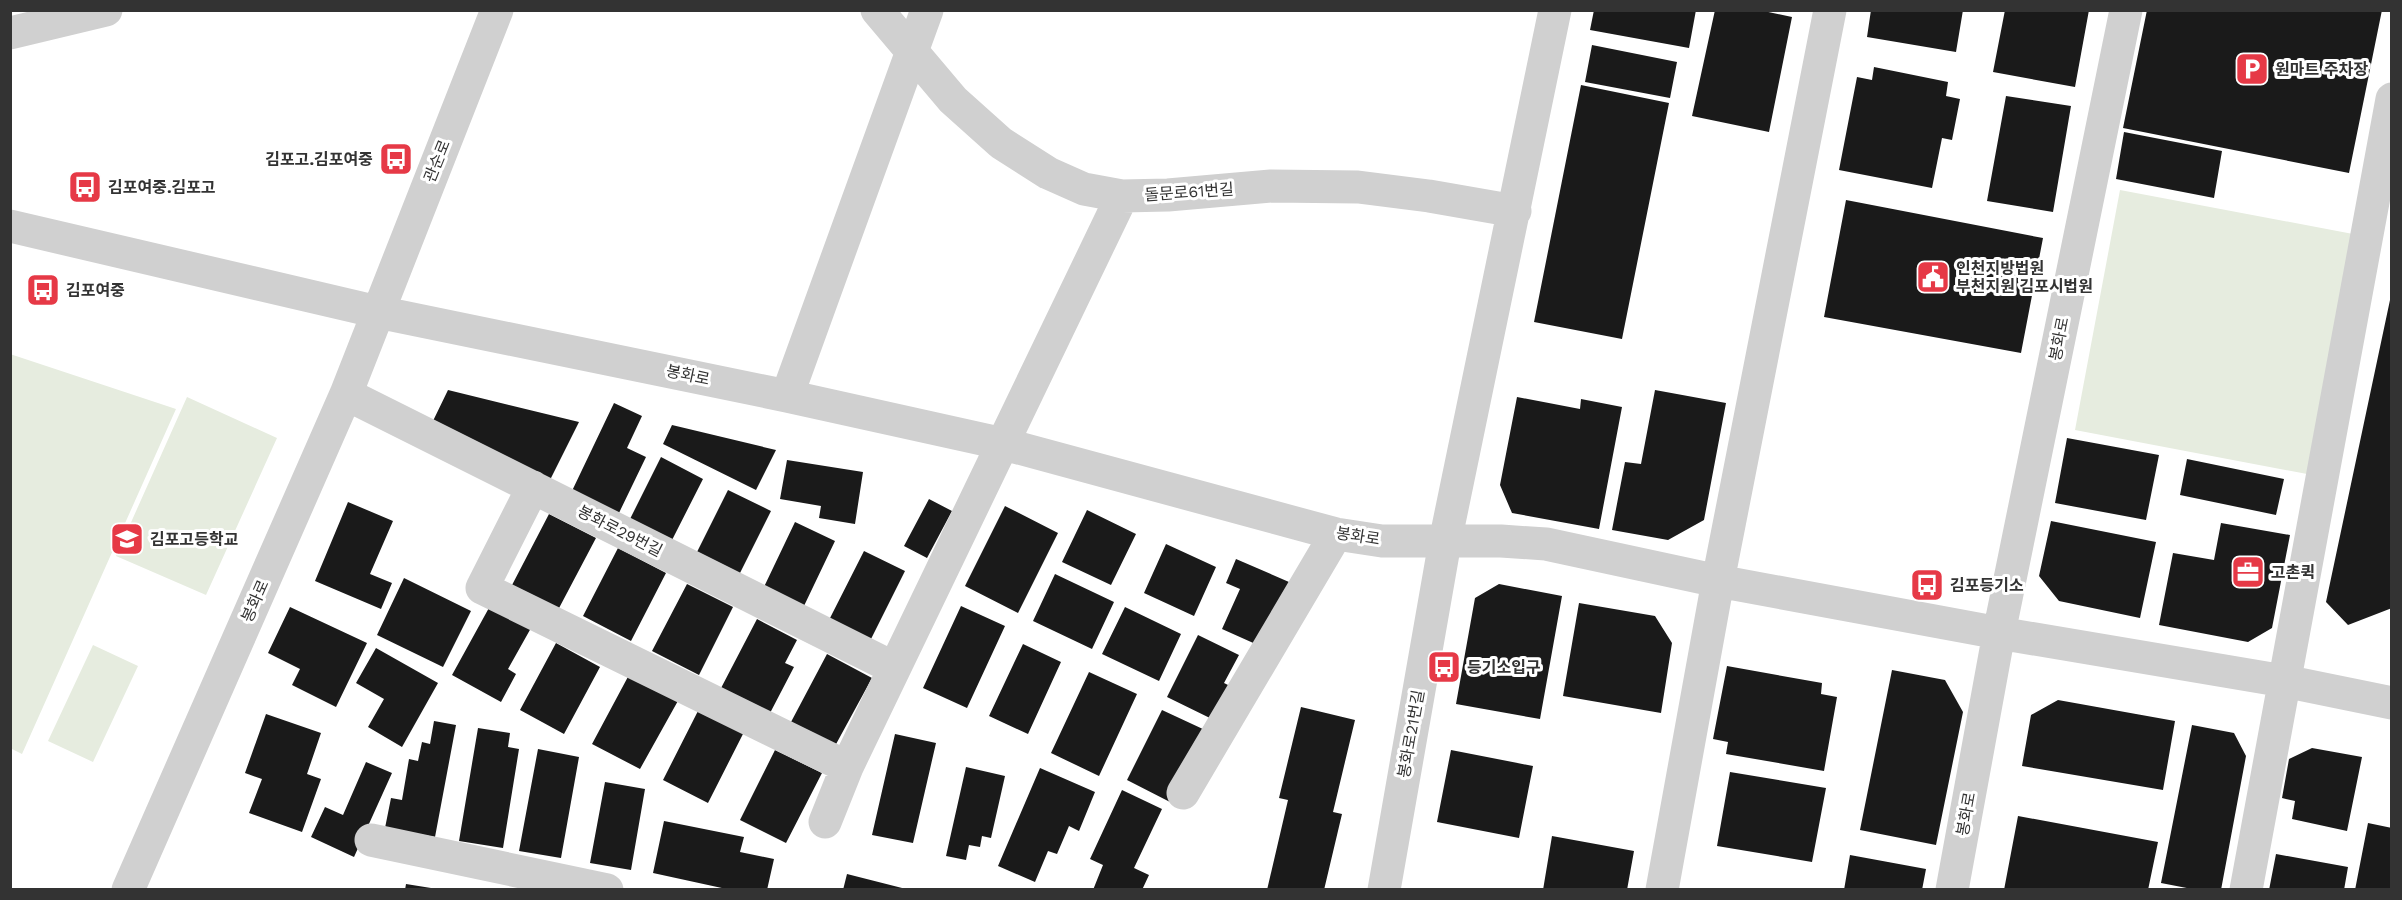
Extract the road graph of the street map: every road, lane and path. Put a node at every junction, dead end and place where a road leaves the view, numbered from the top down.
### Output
1 (106, 10) edge
2 (497, 10) edge
3 (877, 10) edge
4 (927, 10) edge
5 (1555, 10) edge
6 (1830, 10) edge
7 (2126, 10) edge
8 (10, 33) edge
9 (914, 52) junction
10 (2391, 99) edge
11 (1122, 196) junction
12 (1515, 211) junction
13 (10, 226) edge
14 (378, 312) junction
15 (346, 394) junction
16 (787, 396) junction
17 (1004, 444) junction
18 (533, 487) junction
19 (1336, 534) junction
20 (1445, 542) junction
21 (1719, 581) junction
22 (2000, 633) junction
23 (894, 668) junction
24 (2284, 681) junction
25 (2391, 703) edge
26 (847, 767) junction
27 (1183, 793) dead end
28 (825, 822) dead end
29 (371, 840) dead end
30 (129, 890) edge
31 (607, 890) edge
32 (1384, 890) edge
33 (1662, 890) edge
34 (1952, 890) edge
35 (2246, 890) edge

1 - 8 street
2 - 14 street, 관순로
3 - 9 street
4 - 9 street
5 - 12 street
6 - 21 street
7 - 22 street, 봉화로
9 - 11 street, 돌문로61번길
9 - 16 street
10 - 24 street
11 - 12 street, 돌문로61번길
11 - 17 street
12 - 20 street
13 - 14 street, 봉화로
14 - 15 street, 봉화로
14 - 16 street, 봉화로
15 - 18 street, 봉화로29번길
15 - 30 street, 봉화로
16 - 17 street, 봉화로
17 - 19 street, 봉화로
17 - 23 street
18 - 23 street, 봉화로29번길
18 - 26 street
19 - 20 street, 봉화로
19 - 27 street
20 - 21 street, 봉화로
20 - 32 street, 봉화로21번길
21 - 22 street, 봉화로
21 - 33 street
22 - 24 street, 봉화로
22 - 34 street, 봉화로
23 - 26 street
24 - 25 street, 봉화로
24 - 35 street
26 - 28 street
29 - 31 street

